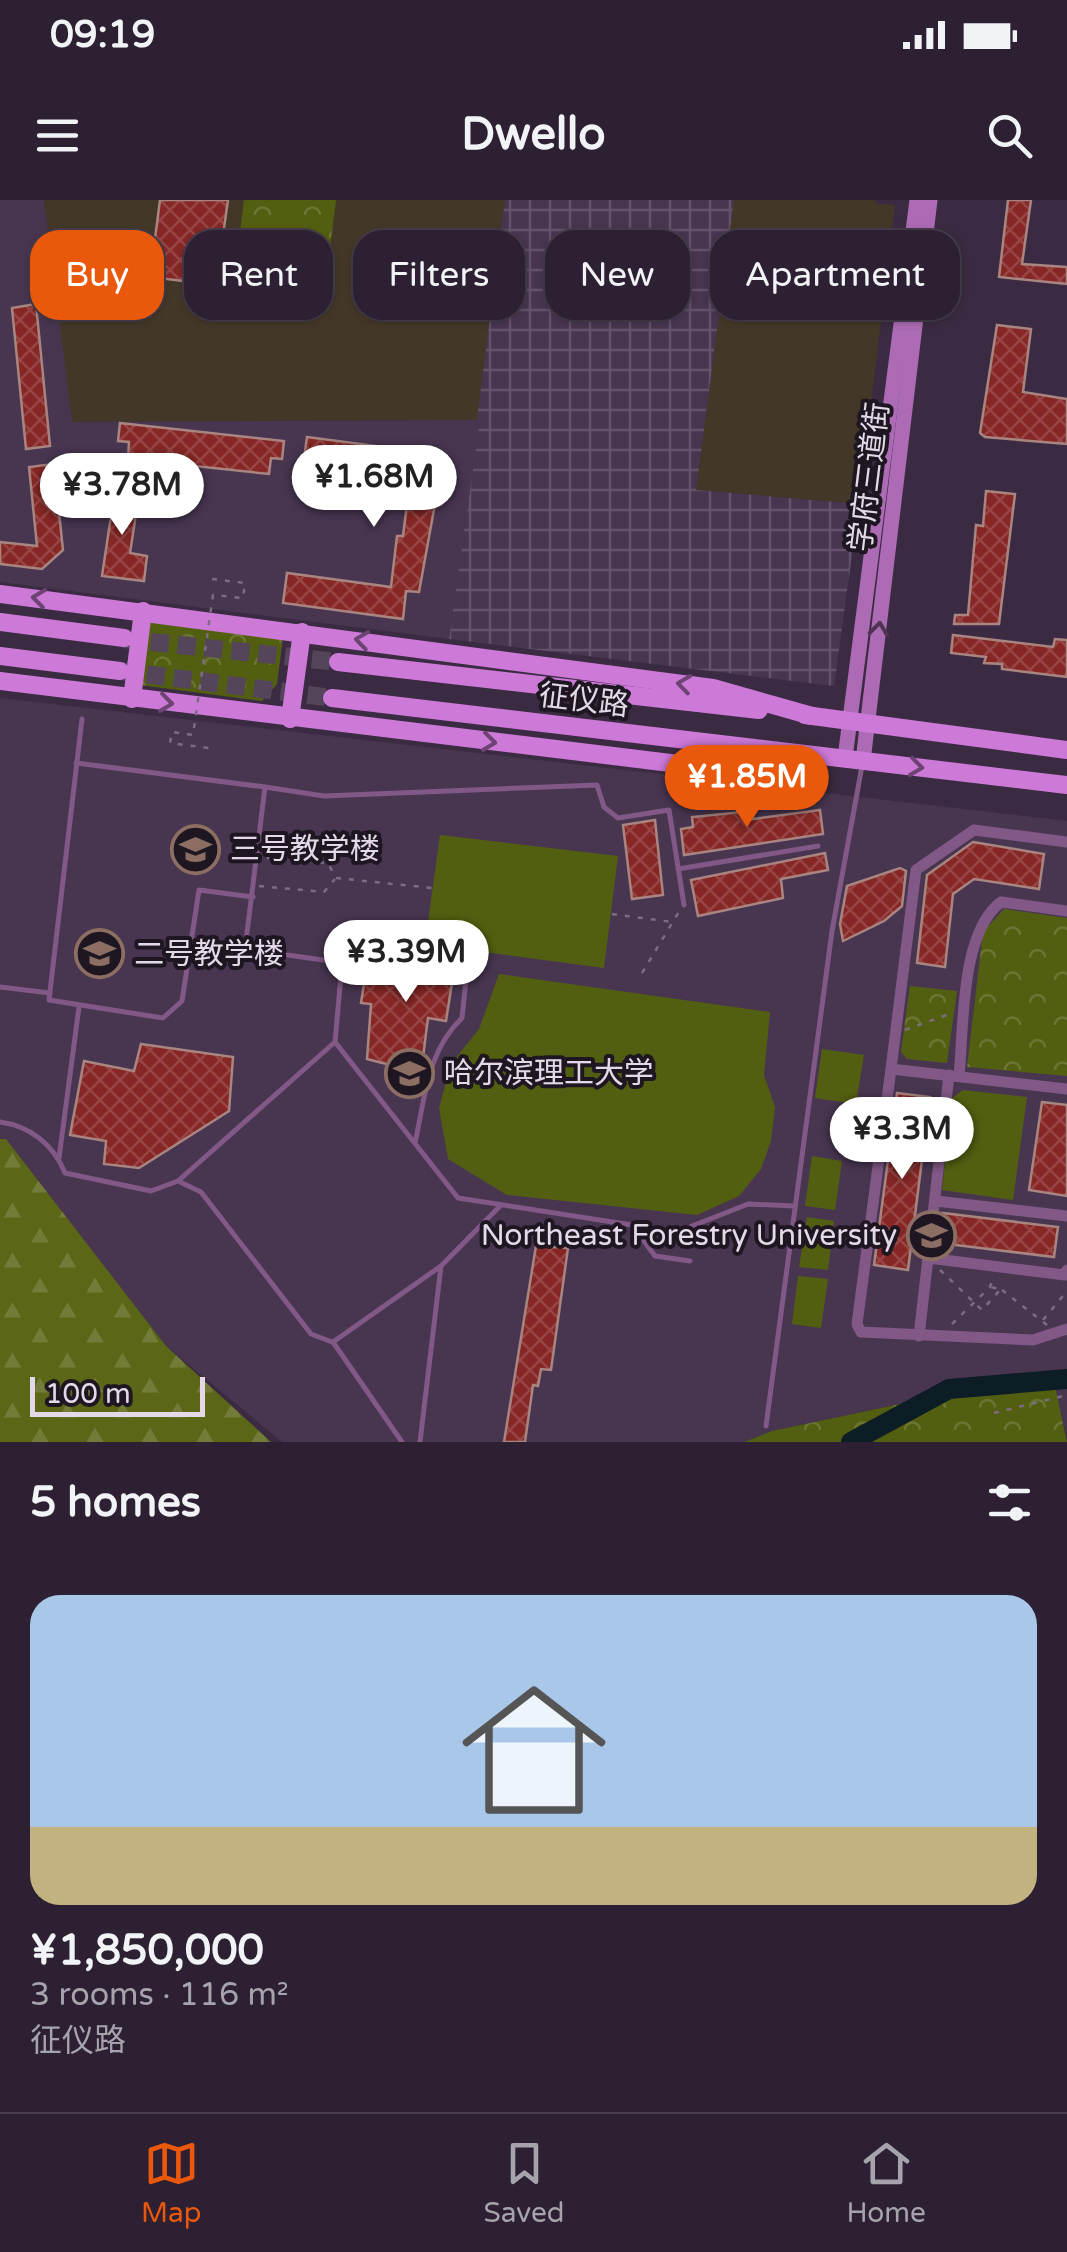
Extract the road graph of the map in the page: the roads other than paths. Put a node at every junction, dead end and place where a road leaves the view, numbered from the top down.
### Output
1 (917, 200) edge
2 (930, 200) edge
3 (0, 594) edge
4 (144, 611) junction
5 (0, 622) edge
6 (302, 632) junction
7 (124, 638) tunnel mouth
8 (0, 656) edge
9 (338, 662) tunnel mouth
10 (120, 671) tunnel mouth
11 (0, 681) edge
12 (132, 698) junction
13 (332, 698) tunnel mouth
14 (812, 716) junction
15 (82, 719) dead end
16 (290, 719) junction
17 (859, 724) junction
18 (1067, 750) edge
19 (807, 755) junction
20 (854, 759) junction
21 (76, 763) junction
22 (1067, 786) edge
23 (266, 787) junction
24 (1067, 842) edge
25 (818, 846) dead end
26 (678, 870) junction
27 (253, 897) junction
28 (684, 905) road end
29 (1067, 910) edge
30 (468, 960) dead end
31 (0, 987) edge
32 (50, 994) junction
33 (79, 1006) junction
34 (335, 1042) junction
35 (891, 1069) junction
36 (954, 1076) junction
37 (1067, 1089) edge
38 (0, 1122) edge
39 (415, 1144) junction
40 (59, 1158) junction
41 (178, 1181) junction
42 (936, 1201) junction
43 (502, 1205) junction
44 (795, 1206) junction
45 (1067, 1216) edge
46 (646, 1227) junction
47 (928, 1258) junction
48 (690, 1261) dead end
49 (440, 1266) junction
50 (1067, 1270) edge
51 (1062, 1331) edge
52 (918, 1336) junction
53 (333, 1342) junction
54 (766, 1426) dead end
55 (402, 1442) edge
56 (420, 1442) edge

1 - 17 main road, 学府三道街
17 -> 2 main road, 学府三道街
4 -> 3 main road
4 - 6 main road
4 - 12 main road
5 - 7 main road
14 -> 6 main road
6 - 16 main road
8 - 10 main road
9 - 14 main road
11 - 12 main road
12 -> 16 main road
13 - 19 main road, 征仪路
14 - 17 main road
15 - 21 lane
16 -> 19 main road
17 - 18 main road
17 - 20 main road, 学府三道街
19 - 20 main road, 征仪路
20 -> 22 main road, 征仪路
20 - 44 lane
21 - 23 lane
21 - 32 lane
23 - 26 lane
23 - 27 lane
24 - 35 street
25 - 26 lane
26 - 28 lane
27 - 33 lane
27 - 34 lane
29 - 36 street
30 - 39 lane
31 - 32 lane
32 - 33 lane
33 - 40 lane
34 - 39 lane
34 - 41 lane
35 - 36 street
35 - 52 street
36 - 37 street
36 - 42 street
38 - 40 lane
39 - 43 lane
40 - 41 lane
41 - 53 lane
42 - 45 street
42 - 47 street
43 - 46 lane
43 - 49 lane
44 - 46 lane
44 - 54 lane
46 - 48 lane
47 - 50 street
47 - 52 street
49 - 53 lane
49 - 56 lane
51 - 52 street
53 - 55 lane

